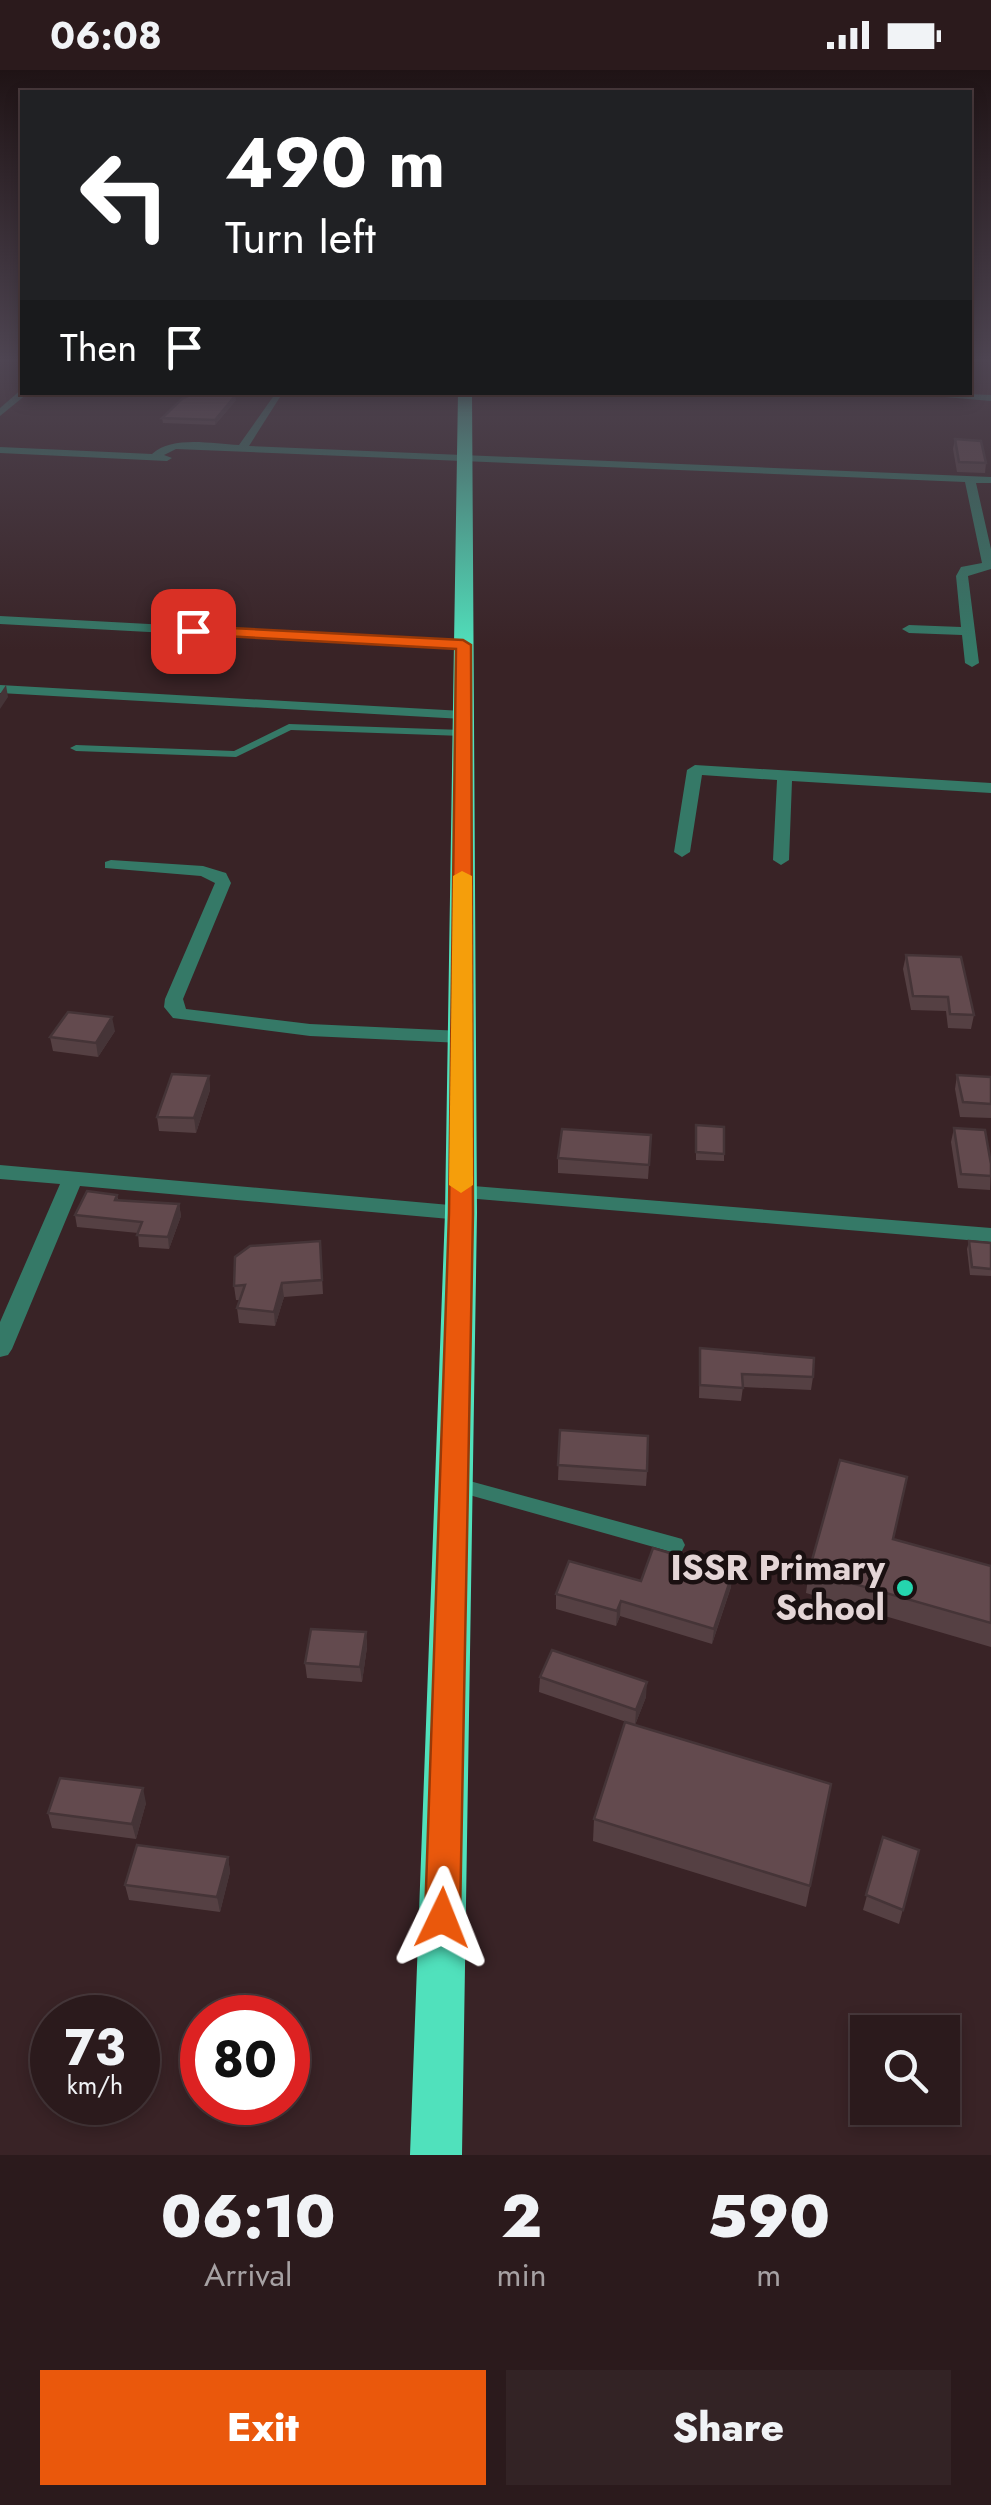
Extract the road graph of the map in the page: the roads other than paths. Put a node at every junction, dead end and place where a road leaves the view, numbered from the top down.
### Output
1 (102, 455) edge
2 (157, 455) edge
3 (305, 455) edge
4 (464, 455) edge
5 (154, 458) junction
6 (464, 466) junction
7 (970, 480) junction
8 (991, 480) edge
9 (0, 620) edge
10 (909, 629) dead end
11 (968, 632) junction
12 (463, 645) junction
13 (972, 663) dead end
14 (0, 690) edge
15 (463, 724) junction
16 (76, 748) dead end
17 (785, 776) junction
18 (991, 788) edge
19 (682, 852) dead end
20 (781, 860) dead end
21 (110, 865) dead end
22 (462, 1038) junction
23 (0, 1172) edge
24 (74, 1178) junction
25 (461, 1202) junction
26 (991, 1236) edge
27 (0, 1349) edge
28 (455, 1484) junction
29 (675, 1545) dead end
30 (436, 2155) edge

1 - 5 street
2 - 5 street
3 - 6 street
4 - 6 highway
5 - 6 street
6 - 7 street
6 - 12 highway
7 - 8 street
7 - 11 street
9 - 12 street
10 - 11 street
11 - 13 street
12 - 15 highway
14 - 15 street
15 - 16 lane
15 - 22 highway
17 - 18 street
17 - 19 street
17 - 20 street
21 - 22 street
22 - 25 highway
23 - 24 street
24 - 25 street
24 - 27 street
25 - 26 street
25 - 28 highway
28 - 29 lane
28 - 30 highway

